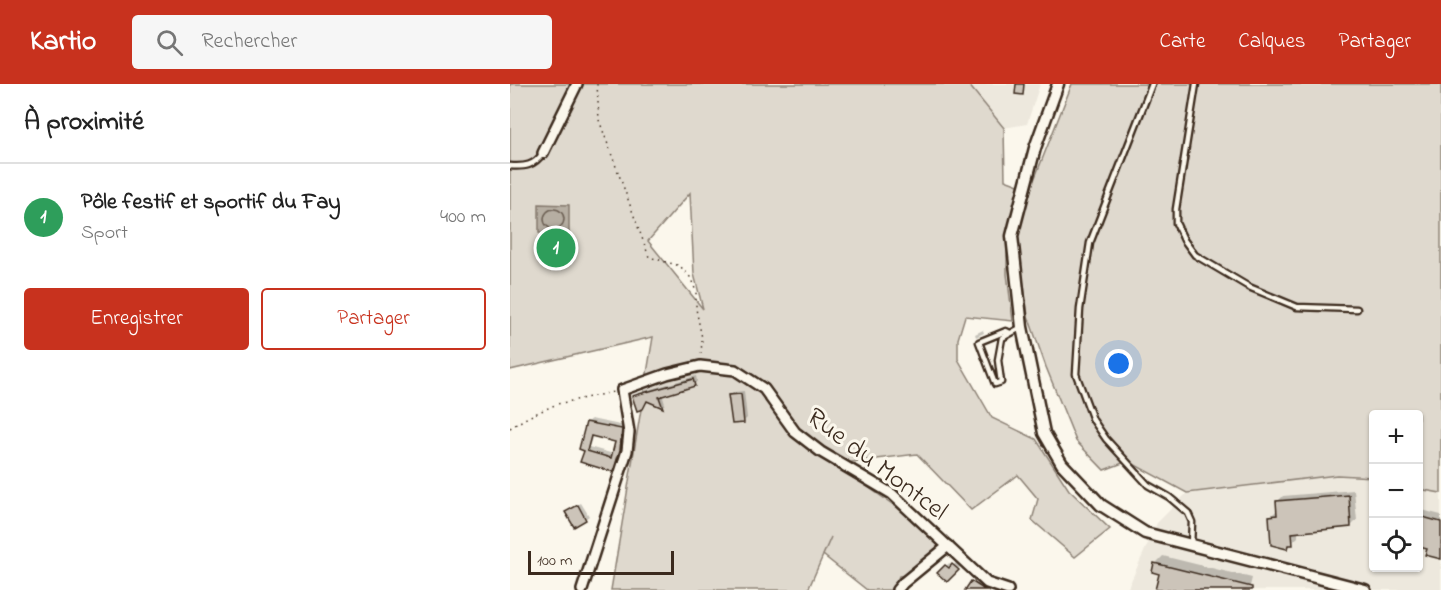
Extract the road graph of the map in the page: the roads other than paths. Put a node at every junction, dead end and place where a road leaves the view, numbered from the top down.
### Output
1 (577, 84) edge
2 (1058, 84) edge
3 (1152, 84) edge
4 (1196, 84) edge
5 (543, 153) joint
6 (510, 166) edge
7 (1357, 309) dead end
8 (1022, 327) junction
9 (1010, 333) junction
10 (1191, 545) junction
11 (948, 546) junction
12 (582, 590) edge
13 (897, 590) edge
14 (1008, 590) edge
15 (1365, 590) edge

1 - 5 street
2 - 8 street
3 - 10 lane
4 - 7 lane
5 - 6 lane
8 - 9 lane
8 - 10 street
9 - 9 lane
10 - 15 street
11 - 12 street, Rue du Montcel
11 - 13 street
11 - 14 street, Rue du Montcel

